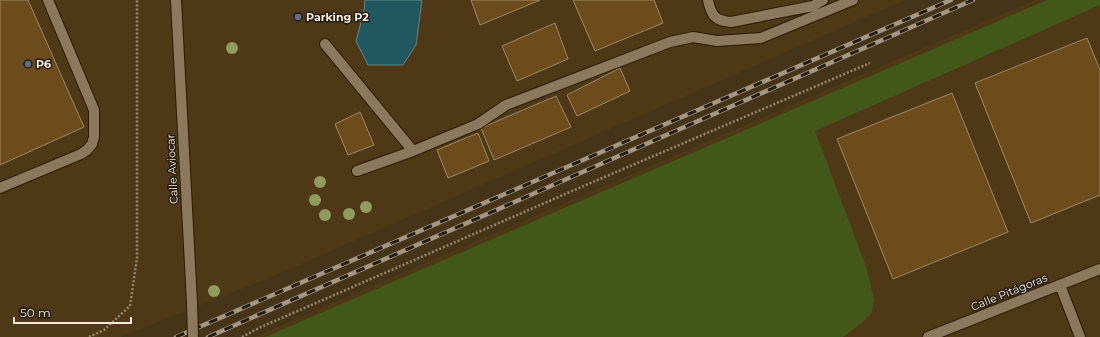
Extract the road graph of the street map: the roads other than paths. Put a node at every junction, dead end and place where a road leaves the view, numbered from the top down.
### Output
1 (48, 0) edge
2 (176, 0) edge
3 (708, 0) edge
4 (823, 0) edge
5 (853, 0) edge
6 (833, 8) junction
7 (325, 44) dead end
8 (413, 151) junction
9 (358, 172) dead end
10 (0, 188) edge
11 (1100, 269) edge
12 (1060, 285) junction
13 (193, 337) edge
14 (928, 337) edge
15 (1080, 337) edge

1 - 10 street
2 - 13 street, Calle Aviocar, bridge
3 - 4 street
4 - 6 street
5 - 6 street
6 - 8 street
7 - 8 street
8 - 9 street
11 - 12 street, Calle Pitágoras
12 - 14 street, Calle Pitágoras
12 - 15 street

